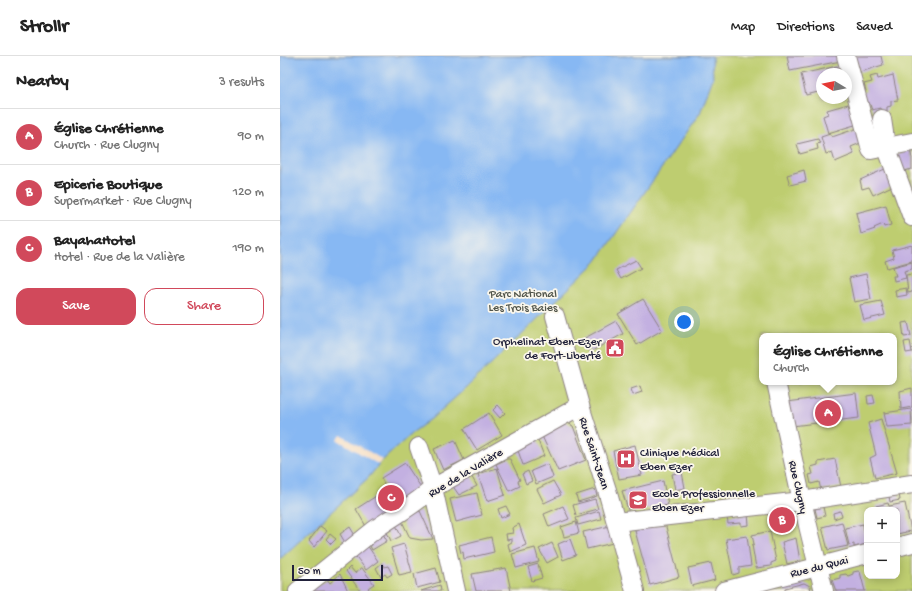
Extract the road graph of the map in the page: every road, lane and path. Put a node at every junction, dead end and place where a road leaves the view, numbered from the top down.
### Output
1 (846, 56) edge
2 (882, 119) dead end
3 (912, 142) edge
4 (886, 146) junction
5 (912, 217) edge
6 (555, 316) dead end
7 (777, 385) edge
8 (580, 406) junction
9 (419, 447) dead end
10 (912, 484) edge
11 (433, 488) junction
12 (802, 501) junction
13 (616, 522) junction
14 (912, 543) edge
15 (900, 546) edge
16 (864, 555) edge
17 (818, 566) junction
18 (298, 591) edge
19 (456, 591) edge
20 (635, 591) edge
21 (724, 591) edge
22 (824, 591) edge

1 - 4 street
2 - 4 street
3 - 4 street
4 - 5 street
6 - 8 street, Rue Saint-Jean
7 - 12 street, Rue Clugny
8 - 11 street, Rue de la Valière
8 - 13 street, Rue Saint-Jean
9 - 11 street
10 - 12 street
11 - 18 street, Rue de la Valière
11 - 19 street
12 - 13 street
12 - 17 street, Rue Clugny
13 - 20 street, Rue Saint-Jean
14 - 15 street
16 - 17 street, Rue du Quai
17 - 21 street, Rue du Quai
17 - 22 street, Rue Clugny

